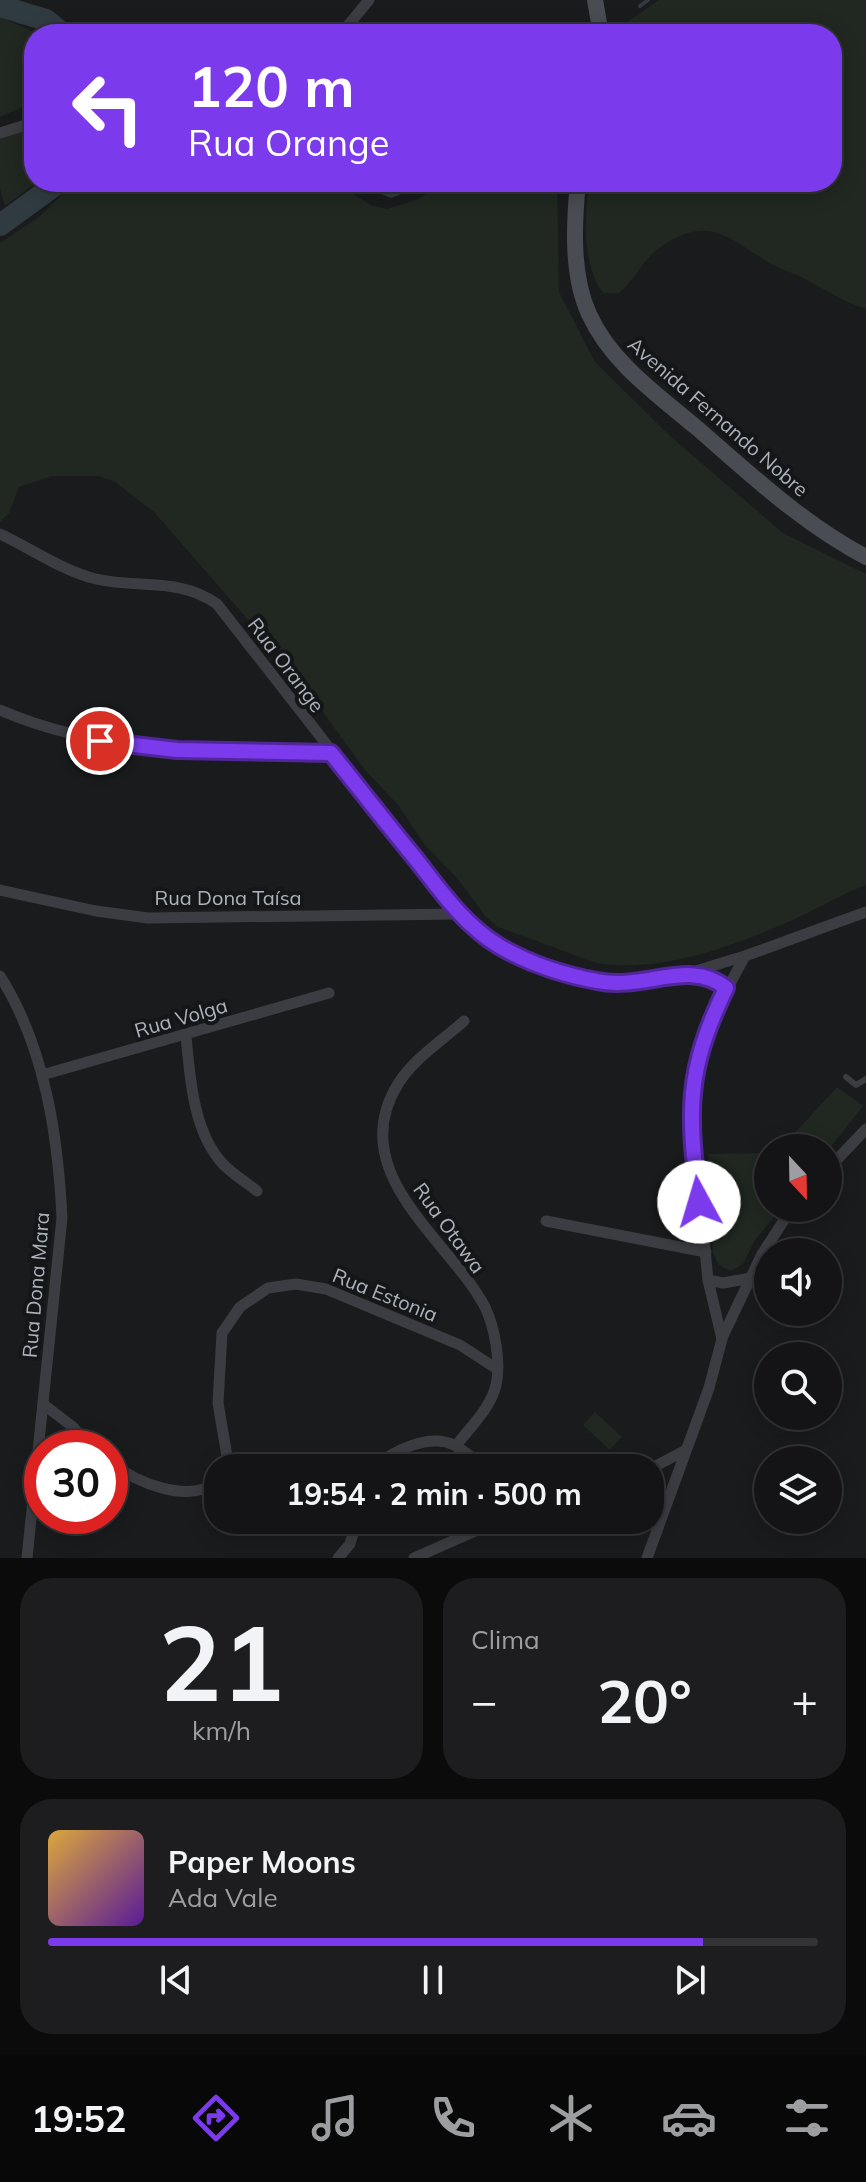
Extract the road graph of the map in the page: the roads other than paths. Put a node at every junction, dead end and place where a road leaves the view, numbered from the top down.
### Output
1 (369, 0) edge
2 (595, 0) edge
3 (349, 24) edge
4 (599, 24) edge
5 (24, 126) edge
6 (0, 133) edge
7 (577, 192) edge
8 (0, 534) edge
9 (866, 557) edge
10 (0, 710) edge
11 (331, 753) junction
12 (0, 890) edge
13 (459, 914) junction
14 (865, 914) edge
15 (745, 956) junction
16 (685, 972) junction
17 (0, 976) edge
18 (726, 988) junction
19 (329, 993) dead end
20 (464, 1021) dead end
21 (186, 1036) junction
22 (42, 1075) junction
23 (846, 1077) dead end
24 (866, 1079) edge
25 (866, 1129) edge
26 (842, 1154) edge
27 (257, 1191) dead end
28 (546, 1221) dead end
29 (783, 1222) edge
30 (706, 1252) junction
31 (751, 1278) junction
32 (708, 1280) junction
33 (722, 1339) junction
34 (497, 1369) junction
35 (43, 1404) junction
36 (76, 1430) edge
37 (456, 1446) junction
38 (684, 1451) junction
39 (227, 1454) edge
40 (391, 1454) edge
41 (467, 1454) edge
42 (664, 1462) edge
43 (128, 1475) edge
44 (204, 1487) edge
45 (353, 1534) edge
46 (468, 1534) edge
47 (27, 1558) edge
48 (338, 1558) edge
49 (414, 1558) edge
50 (647, 1558) edge

1 - 3 street
2 - 4 main road
5 - 6 street
7 - 9 main road, Avenida Fernando Nobre
8 - 11 street, Rua Orange
10 - 11 street
11 - 13 street, Rua Orange
12 - 13 street, Rua Dona Taísa
13 - 16 street, Rua Orange
14 - 15 street
15 - 16 street, Rua Orange
15 - 18 street
16 - 18 street
17 - 22 street, Rua Dona Mara
18 - 30 street
19 - 21 street, Rua Volga
20 - 34 street, Rua Otawa
21 - 22 street, Rua Volga
21 - 27 street
22 - 35 street, Rua Dona Mara
23 - 24 lane
25 - 26 street
28 - 30 street
29 - 31 street
30 - 32 street
31 - 32 street
31 - 33 street
32 - 33 street
33 - 38 street
34 - 37 street, Rua Otawa
34 - 39 street, Rua Estonia
35 - 36 street
35 - 47 street, Rua Dona Mara
37 - 40 street
37 - 41 street
38 - 42 street
38 - 50 street
43 - 44 street
45 - 48 street
46 - 49 street

